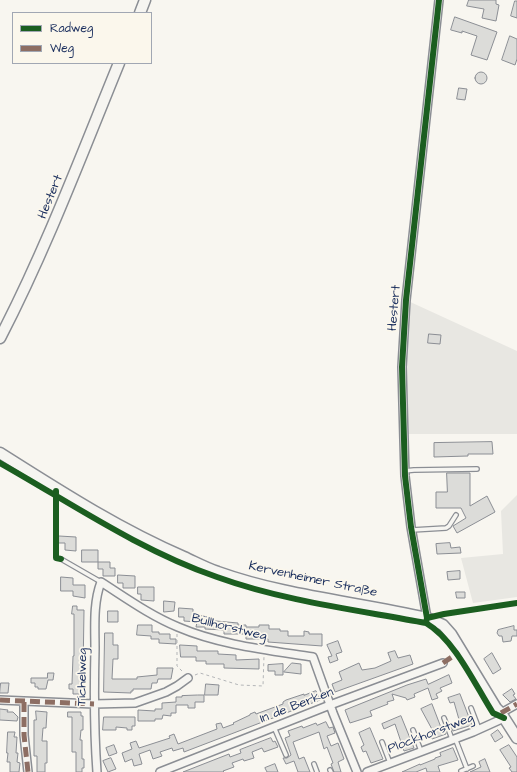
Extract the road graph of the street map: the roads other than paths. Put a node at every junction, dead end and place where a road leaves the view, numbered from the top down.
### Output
1 (145, 0) edge
2 (439, 0) edge
3 (140, 12) edge
4 (119, 64) edge
5 (0, 338) edge
6 (0, 453) edge
7 (477, 469) dead end
8 (404, 471) junction
9 (456, 515) dead end
10 (412, 530) junction
11 (61, 559) dead end
12 (101, 582) junction
13 (427, 618) junction
14 (443, 663) dead end
15 (188, 678) road end
16 (0, 700) edge
17 (24, 702) junction
18 (94, 704) junction
19 (517, 704) edge
20 (330, 705) junction
21 (471, 708) dead end
22 (503, 716) junction
23 (444, 718) dead end
24 (274, 727) junction
25 (479, 729) junction
26 (413, 730) dead end
27 (517, 738) edge
28 (453, 739) junction
29 (382, 742) dead end
30 (421, 751) junction
31 (286, 755) dead end
32 (390, 763) junction
33 (314, 764) dead end
34 (474, 766) dead end
35 (467, 769) junction
36 (461, 771) dead end
37 (28, 772) edge
38 (97, 772) edge
39 (160, 772) edge
40 (317, 772) edge
41 (357, 772) edge
42 (367, 772) edge

1 - 3 main road
2 - 8 street, Hestert
4 - 5 main road, Hestert
6 - 13 main road, Kervenheimer Straße
7 - 8 lane
8 - 10 street, Hestert
9 - 10 lane
10 - 13 street, Hestert
11 - 12 lane
12 - 18 street, Tichelweg
12 - 20 street, Büllhorstweg
13 - 22 main road, Kervenheimer Straße
14 - 20 street, In de Berken
15 - 18 street
16 - 17 street
17 - 18 street
17 - 37 street
18 - 38 street, Tichelweg
19 - 22 street, Plockhorstweg
20 - 24 street, In de Berken
20 - 41 street
21 - 25 lane
22 - 25 street, Plockhorstweg
22 - 27 main road, Kervenheimer Straße
23 - 28 lane
24 - 31 lane
24 - 39 street, In de Berken
25 - 28 street, Plockhorstweg
26 - 30 lane
28 - 30 street, Plockhorstweg
28 - 35 lane
29 - 32 lane
30 - 32 street, Plockhorstweg
32 - 42 street, Plockhorstweg
33 - 40 lane
34 - 35 lane
35 - 36 lane

